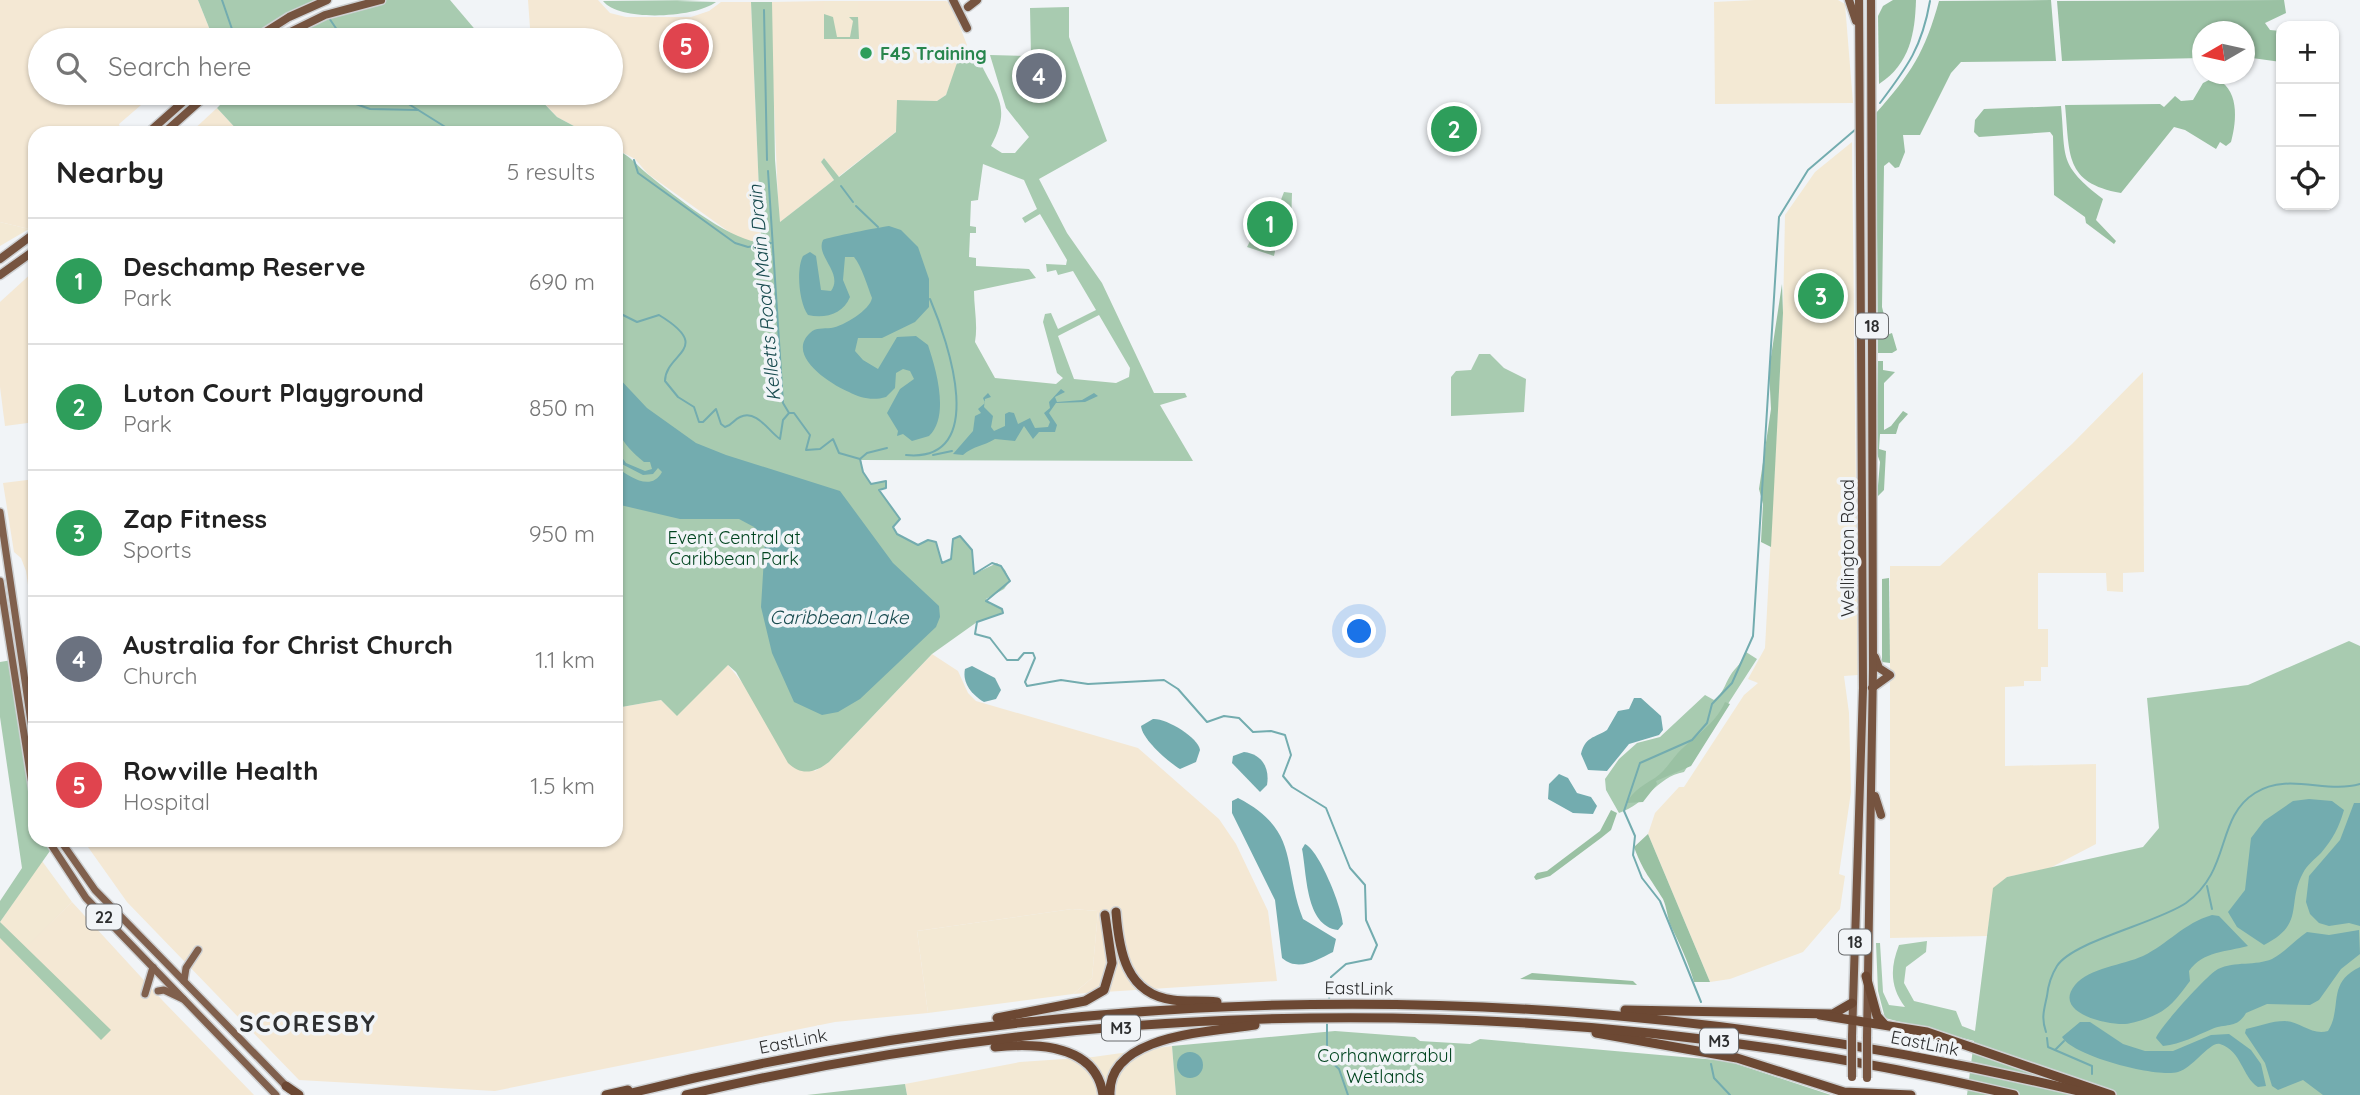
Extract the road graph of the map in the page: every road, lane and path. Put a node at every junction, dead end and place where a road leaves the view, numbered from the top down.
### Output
1 (381, 0) edge
2 (953, 0) edge
3 (977, 0) edge
4 (1849, 0) edge
5 (1859, 0) edge
6 (1871, 0) edge
7 (1881, 0) edge
8 (324, 1) edge
9 (968, 7) dead end
10 (1871, 14) junction
11 (272, 28) edge
12 (298, 28) edge
13 (967, 28) dead end
14 (1860, 41) junction
15 (1860, 85) junction
16 (1871, 85) junction
17 (180, 105) edge
18 (196, 105) edge
19 (156, 126) edge
20 (172, 126) edge
21 (28, 238) edge
22 (28, 255) edge
23 (0, 259) edge
24 (1, 275) edge
25 (1872, 329) junction
26 (1862, 332) junction
27 (1862, 358) junction
28 (1872, 358) junction
29 (0, 512) edge
30 (0, 581) edge
31 (1873, 647) junction
32 (1868, 675) junction
33 (1872, 688) junction
34 (28, 702) edge
35 (28, 759) edge
36 (1876, 817) junction
37 (1861, 818) junction
38 (52, 847) edge
39 (65, 847) edge
40 (1116, 912) dead end
41 (1105, 915) dead end
42 (198, 950) dead end
43 (153, 967) junction
44 (1866, 976) junction
45 (184, 981) junction
46 (158, 991) dead end
47 (145, 994) dead end
48 (187, 1001) junction
49 (1852, 1003) junction
50 (1243, 1005) junction
51 (1603, 1013) junction
52 (1820, 1015) junction
53 (1291, 1019) junction
54 (1859, 1022) junction
55 (1884, 1024) junction
56 (973, 1027) junction
57 (1574, 1028) junction
58 (1852, 1034) joint
59 (1867, 1035) joint
60 (952, 1047) junction
61 (755, 1065) junction
62 (286, 1086) joint
63 (1859, 1087) edge
64 (1837, 1092) edge
65 (691, 1094) edge
66 (1894, 1094) edge
67 (276, 1095) edge
68 (297, 1095) edge
69 (606, 1095) edge
70 (623, 1095) edge
71 (1103, 1095) edge
72 (1110, 1095) edge
73 (1911, 1095) edge
74 (2014, 1095) edge
75 (2095, 1095) edge
76 (2111, 1095) edge

1 - 12 highway
2 - 13 highway
3 - 9 highway
4 - 14 highway
5 - 14 highway, Wellington Road / 18
6 - 10 highway, Wellington Road / 18
7 - 10 highway
8 - 11 highway
10 - 16 highway, Wellington Road / 18
14 - 15 highway, Wellington Road / 18
15 - 16 highway
15 - 26 highway, Wellington Road / 18
16 - 25 highway, Wellington Road / 18
17 - 19 highway
18 - 20 highway
21 - 23 highway
22 - 24 highway
25 - 26 highway
25 - 28 highway, Wellington Road / 18
26 - 27 highway, Wellington Road / 18
27 - 28 highway
27 - 32 highway, Wellington Road / 18
28 - 31 highway, Wellington Road / 18
29 - 34 main road
30 - 35 main road
31 - 32 highway, Wellington Road / 18
31 - 33 highway
32 - 33 highway, Wellington Road / 18
32 - 37 highway, Wellington Road / 18
33 - 36 highway, Wellington Road / 18
36 - 37 highway
36 - 44 highway, 18
37 - 49 highway, Wellington Road / 18
38 - 43 main road, 22
39 - 45 main road, 22
40 - 50 highway
41 - 56 highway
42 - 45 main road
43 - 47 main road
43 - 48 main road, 22
44 - 54 highway, 18
44 - 55 highway
45 - 62 main road, 22
46 - 48 main road
48 - 67 main road, 22
49 - 52 highway
49 - 54 highway, Wellington Road / 18
50 - 51 highway, EastLink / M3
50 - 56 highway, EastLink / M3
51 - 52 highway
51 - 75 highway, EastLink / M3
52 - 54 highway
53 - 57 highway, EastLink / M3
53 - 60 highway, EastLink / M3
53 - 72 highway
54 - 55 highway
54 - 58 highway
54 - 59 highway
55 - 76 highway
56 - 61 highway, EastLink / M3
57 - 64 highway
57 - 74 highway, EastLink / M3
58 - 63 highway, bridge
59 - 63 highway, bridge
60 - 65 highway, EastLink / M3
60 - 71 highway
61 - 69 highway
61 - 70 highway, EastLink / M3
62 - 68 highway
63 - 64 highway
63 - 66 highway
66 - 73 highway

